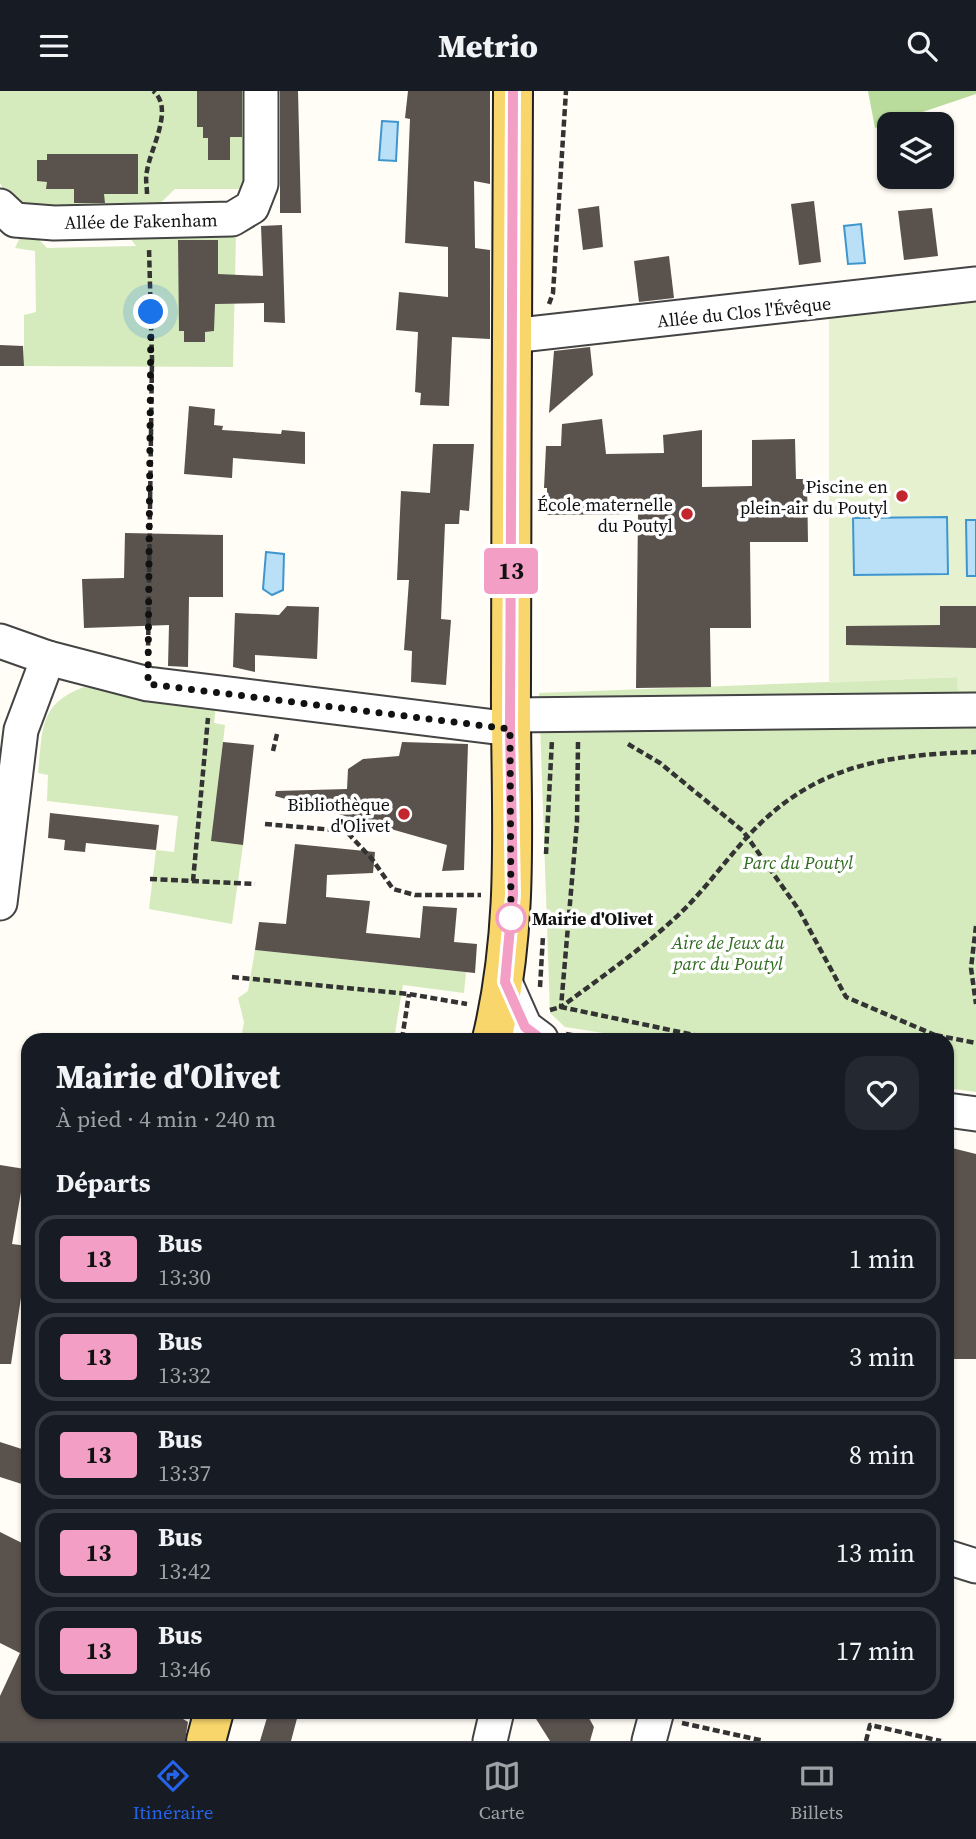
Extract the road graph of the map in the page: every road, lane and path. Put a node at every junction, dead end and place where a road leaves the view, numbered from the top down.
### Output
1 (153, 91) edge
2 (261, 91) edge
3 (513, 91) edge
4 (566, 91) edge
5 (0, 206) edge
6 (148, 218) junction
7 (976, 284) edge
8 (526, 334) junction
9 (0, 641) edge
10 (48, 658) junction
11 (148, 684) junction
12 (211, 693) junction
13 (976, 710) edge
14 (511, 722) junction
15 (553, 722) junction
16 (277, 734) dead end
17 (620, 739) dead end
18 (273, 751) dead end
19 (976, 753) edge
20 (265, 824) dead end
21 (747, 837) junction
22 (546, 866) dead end
23 (150, 879) dead end
24 (193, 881) junction
25 (255, 884) dead end
26 (513, 895) junction
27 (0, 903) edge
28 (976, 926) edge
29 (543, 934) dead end
30 (232, 977) dead end
31 (409, 994) junction
32 (976, 1004) edge
33 (509, 1005) edge
34 (561, 1007) junction
35 (403, 1033) edge
36 (540, 1033) edge
37 (684, 1033) edge
38 (930, 1033) edge
39 (954, 1039) edge
40 (976, 1043) edge
41 (954, 1111) edge
42 (976, 1114) edge
43 (954, 1559) edge
44 (976, 1566) edge
45 (212, 1719) edge
46 (495, 1719) edge
47 (654, 1723) edge
48 (206, 1741) edge
49 (490, 1741) edge
50 (764, 1741) edge
51 (866, 1741) edge
52 (941, 1741) edge

1 - 6 path
2 - 6 street, Allée de Fakenham
3 - 8 main road
4 - 8 path
5 - 6 street, Allée de Fakenham
6 - 11 path
7 - 8 street, Allée du Clos l'Évêque
8 - 14 main road
9 - 10 street
10 - 11 street
10 - 27 street
11 - 12 street
12 - 14 street
12 - 24 path
13 - 15 street
14 - 15 street
14 - 26 main road
15 - 22 path
15 - 34 path
16 - 18 path
17 - 21 path
19 - 21 path
20 - 26 path
21 - 34 path
21 - 38 path
23 - 24 path
24 - 25 path
26 - 33 main road
28 - 32 path
29 - 33 path
30 - 31 path
31 - 33 path
31 - 35 path
33 - 36 street
34 - 37 path
39 - 40 path
41 - 42 street
43 - 44 street
45 - 48 main road
46 - 49 street
47 - 50 path
51 - 52 path

